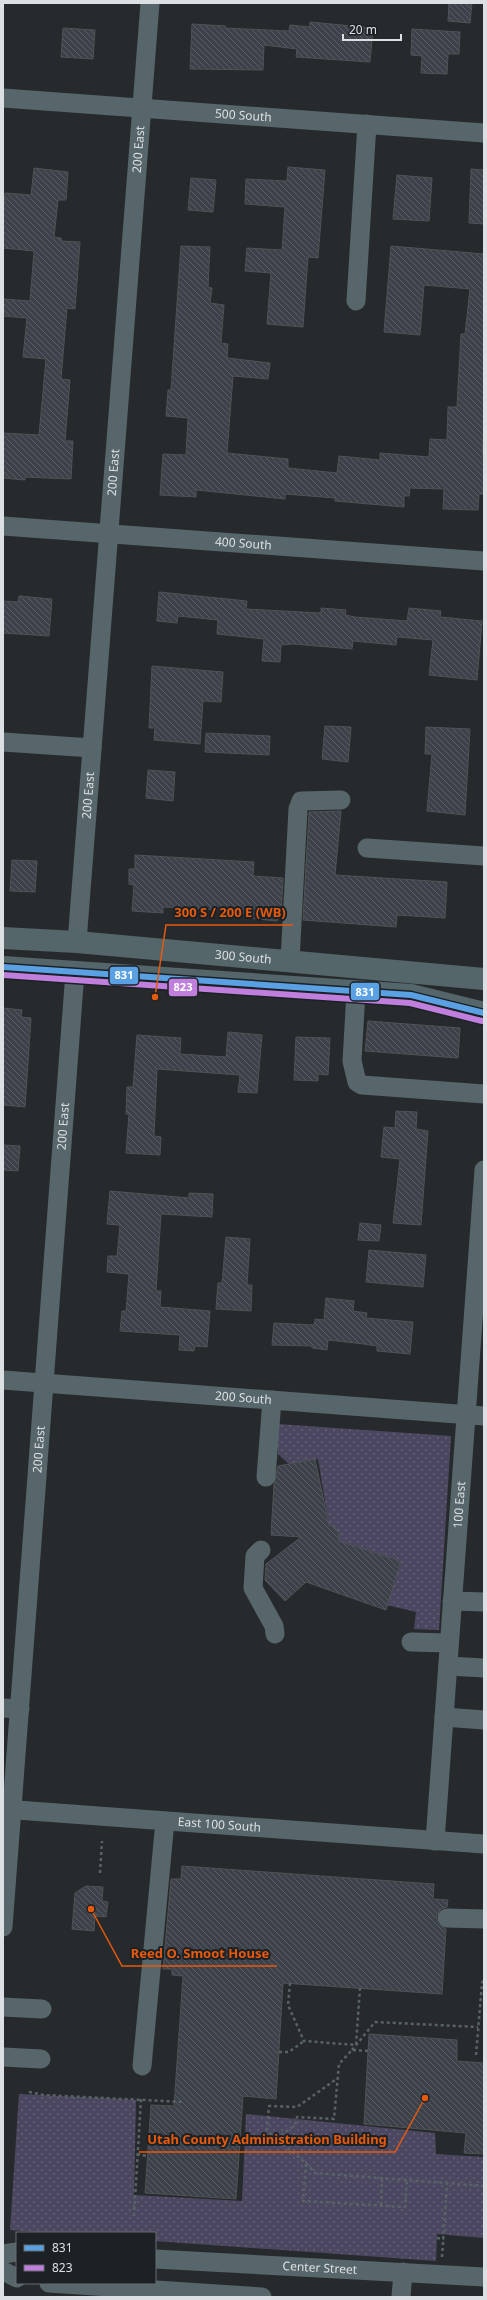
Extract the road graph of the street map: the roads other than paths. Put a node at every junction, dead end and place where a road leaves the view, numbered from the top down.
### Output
1 (150, 3) edge
2 (3, 98) edge
3 (142, 108) junction
4 (367, 124) junction
5 (484, 132) edge
6 (356, 301) dead end
7 (3, 526) edge
8 (109, 534) junction
9 (484, 562) edge
10 (3, 742) edge
11 (92, 748) junction
12 (341, 800) dead end
13 (367, 848) dead end
14 (484, 856) edge
15 (3, 938) edge
16 (77, 942) junction
17 (290, 961) junction
18 (3, 966) edge
19 (75, 972) junction
20 (484, 979) edge
21 (356, 992) junction
22 (484, 1013) edge
23 (484, 1094) edge
24 (483, 1176) edge
25 (3, 1380) edge
26 (44, 1383) junction
27 (272, 1400) junction
28 (465, 1414) junction
29 (484, 1416) edge
30 (266, 1477) dead end
31 (261, 1550) dead end
32 (452, 1601) junction
33 (484, 1602) edge
34 (275, 1634) dead end
35 (412, 1642) dead end
36 (449, 1643) junction
37 (448, 1666) junction
38 (484, 1668) edge
39 (11, 1708) edge
40 (444, 1717) junction
41 (484, 1720) edge
42 (8, 1809) edge
43 (165, 1821) junction
44 (436, 1841) junction
45 (484, 1844) edge
46 (447, 1918) dead end
47 (484, 1919) edge
48 (3, 1927) edge
49 (3, 2007) edge
50 (42, 2010) dead end
51 (3, 2057) edge
52 (40, 2059) dead end
53 (142, 2066) dead end
54 (16, 2252) edge
55 (3, 2254) edge
56 (156, 2259) edge
57 (3, 2271) edge
58 (403, 2272) junction
59 (484, 2277) edge
60 (16, 2278) edge
61 (60, 2284) edge
62 (164, 2294) edge
63 (255, 2297) edge
64 (401, 2297) edge

1 - 3 street, 200 East
2 - 3 street, 500 South
3 - 4 street, 500 South
3 - 8 street, 200 East
4 - 5 street, 500 South
4 - 6 street
7 - 8 street, 400 South
8 - 9 street, 400 South
8 - 11 street, 200 East
10 - 11 street
11 - 16 street, 200 East
12 - 17 street
13 - 14 street
15 - 16 main road, 300 South
16 - 17 main road, 300 South
17 - 20 main road, 300 South
18 - 19 main road
19 - 21 main road
19 - 26 street, 200 East
21 - 22 main road
21 - 23 street
24 - 28 street, 100 East
25 - 26 street, 200 South
26 - 27 street, 200 South
26 - 39 street, 200 East
27 - 28 street, 200 South
27 - 30 street
28 - 29 street, 200 South
28 - 32 street, 100 East
31 - 34 street
32 - 33 street
32 - 36 street, 100 East
35 - 36 street
36 - 37 street, 100 East
37 - 38 street
37 - 40 street, 100 East
39 - 42 street, 200 East
40 - 41 street
40 - 44 street, 100 East
42 - 43 street, East 100 South
42 - 48 street, 200 East
43 - 44 street, East 100 South
43 - 53 street
44 - 45 street, East 100 South
46 - 47 street
49 - 50 street
51 - 52 street
54 - 55 street
56 - 58 street, Center Street
57 - 60 street
58 - 59 street, Center Street
58 - 64 street
61 - 62 street
62 - 63 street

